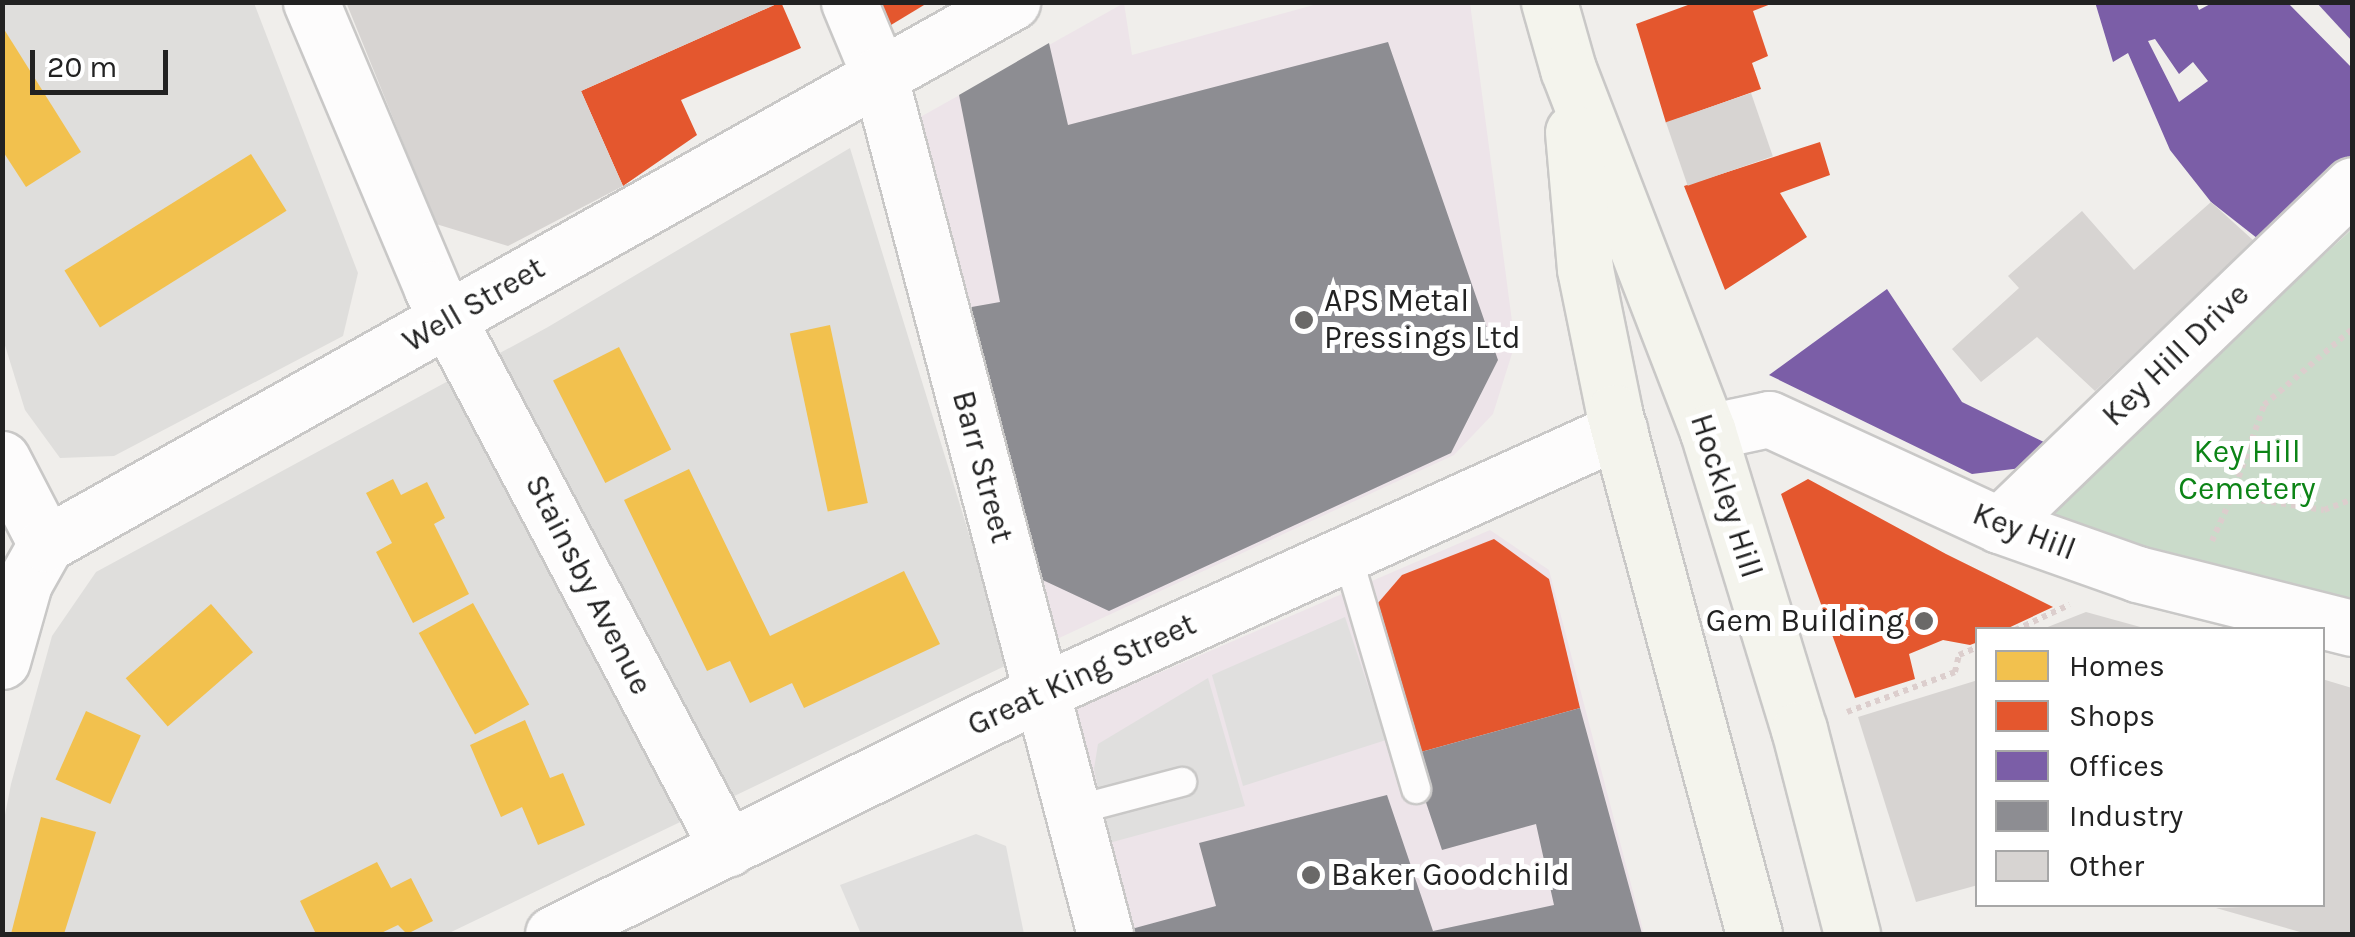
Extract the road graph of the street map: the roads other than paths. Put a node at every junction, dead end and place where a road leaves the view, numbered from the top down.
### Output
1 (310, 2) edge
2 (848, 2) edge
3 (1012, 2) edge
4 (1550, 2) edge
5 (1568, 69) junction
6 (879, 74) junction
7 (2352, 185) edge
8 (450, 320) junction
9 (1618, 430) junction
10 (1708, 432) junction
11 (2, 459) edge
12 (1999, 525) junction
13 (46, 544) junction
14 (1346, 554) junction
15 (2246, 616) edge
16 (2352, 628) edge
17 (2, 661) edge
18 (1041, 692) junction
19 (1182, 782) dead end
20 (1416, 789) dead end
21 (1072, 811) junction
22 (728, 849) junction
23 (553, 934) edge
24 (1105, 934) edge
25 (1754, 934) edge
26 (1852, 934) edge

1 - 8 street, Stainsby Avenue
2 - 6 street, Barr Street
3 - 6 street, Well Street
4 - 5 main road, Hockley Hill
5 - 9 main road, Hockley Hill
5 - 10 main road, Hockley Hill
6 - 8 street, Well Street
6 - 18 street, Barr Street
7 - 12 street, Key Hill Drive
8 - 13 street, Well Street
8 - 22 street, Stainsby Avenue
9 - 14 street, Great King Street
9 - 25 main road, Hockley Hill
10 - 12 street, Key Hill
10 - 26 main road, Hockley Hill
11 - 13 street
12 - 15 street, Key Hill
13 - 17 street
14 - 18 street, Great King Street
14 - 20 lane
15 - 16 street, Key Hill
18 - 21 street, Barr Street
18 - 22 street, Great King Street
19 - 21 lane
21 - 24 street, Barr Street
22 - 23 street, Great King Street

